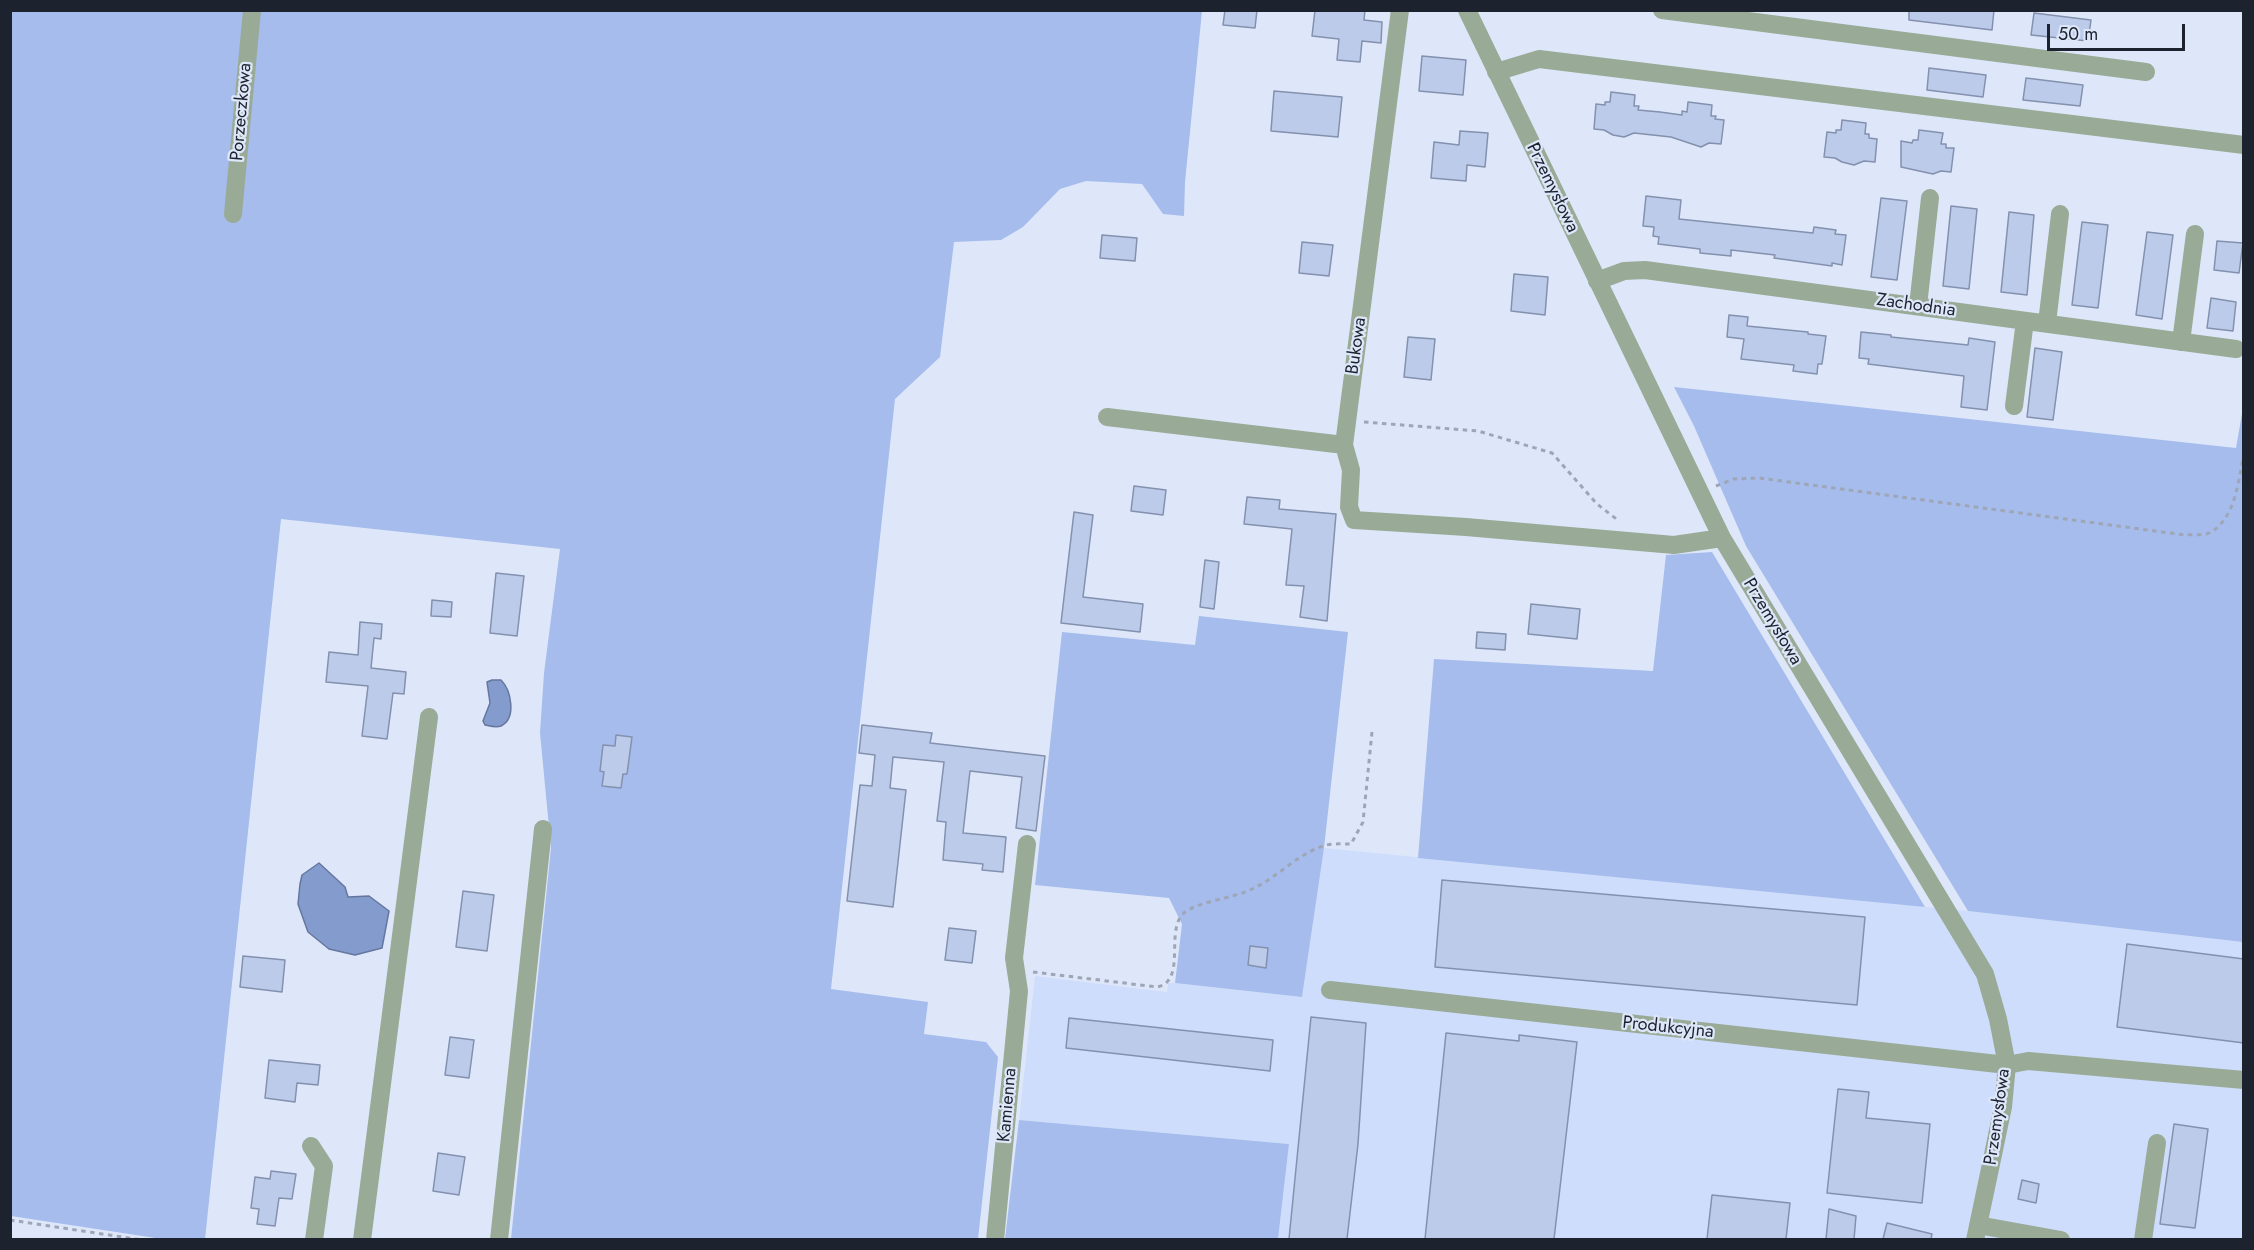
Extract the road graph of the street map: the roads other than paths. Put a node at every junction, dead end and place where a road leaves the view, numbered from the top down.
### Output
1 (252, 10) edge
2 (1400, 10) edge
3 (1467, 10) edge
4 (1662, 10) edge
5 (1496, 72) junction
6 (2146, 72) dead end
7 (2244, 145) edge
8 (1930, 198) dead end
9 (2060, 213) dead end
10 (233, 214) dead end
11 (2195, 234) dead end
12 (1598, 281) junction
13 (1918, 306) junction
14 (2025, 321) junction
15 (2047, 323) junction
16 (2181, 342) junction
17 (2236, 349) dead end
18 (2014, 406) dead end
19 (1107, 417) dead end
20 (1344, 445) junction
21 (1722, 538) junction
22 (429, 717) dead end
23 (543, 829) dead end
24 (1027, 844) dead end
25 (1330, 990) dead end
26 (2007, 1065) junction
27 (2244, 1080) edge
28 (2157, 1143) dead end
29 (312, 1146) dead end
30 (1977, 1232) edge
31 (314, 1239) edge
32 (362, 1239) edge
33 (499, 1239) edge
34 (995, 1239) edge
35 (2061, 1239) edge
36 (2143, 1239) edge

1 - 10 street, Porzeczkowa
2 - 20 street, Bukowa
3 - 5 street, Przemysłowa
4 - 6 street
5 - 7 street
5 - 12 street, Przemysłowa
8 - 13 street
9 - 15 street
11 - 16 street
12 - 13 street, Zachodnia
12 - 21 street, Przemysłowa
13 - 14 street, Zachodnia
14 - 15 street, Zachodnia
14 - 18 street
15 - 16 street, Zachodnia
16 - 17 street, Zachodnia
19 - 20 street
20 - 21 street, Bukowa
21 - 26 street, Przemysłowa
22 - 32 street
23 - 33 street
24 - 34 street, Kamienna
25 - 26 street, Produkcyjna
26 - 27 street, Produkcyjna
26 - 30 street, Przemysłowa
28 - 36 street
29 - 31 street
30 - 35 street

